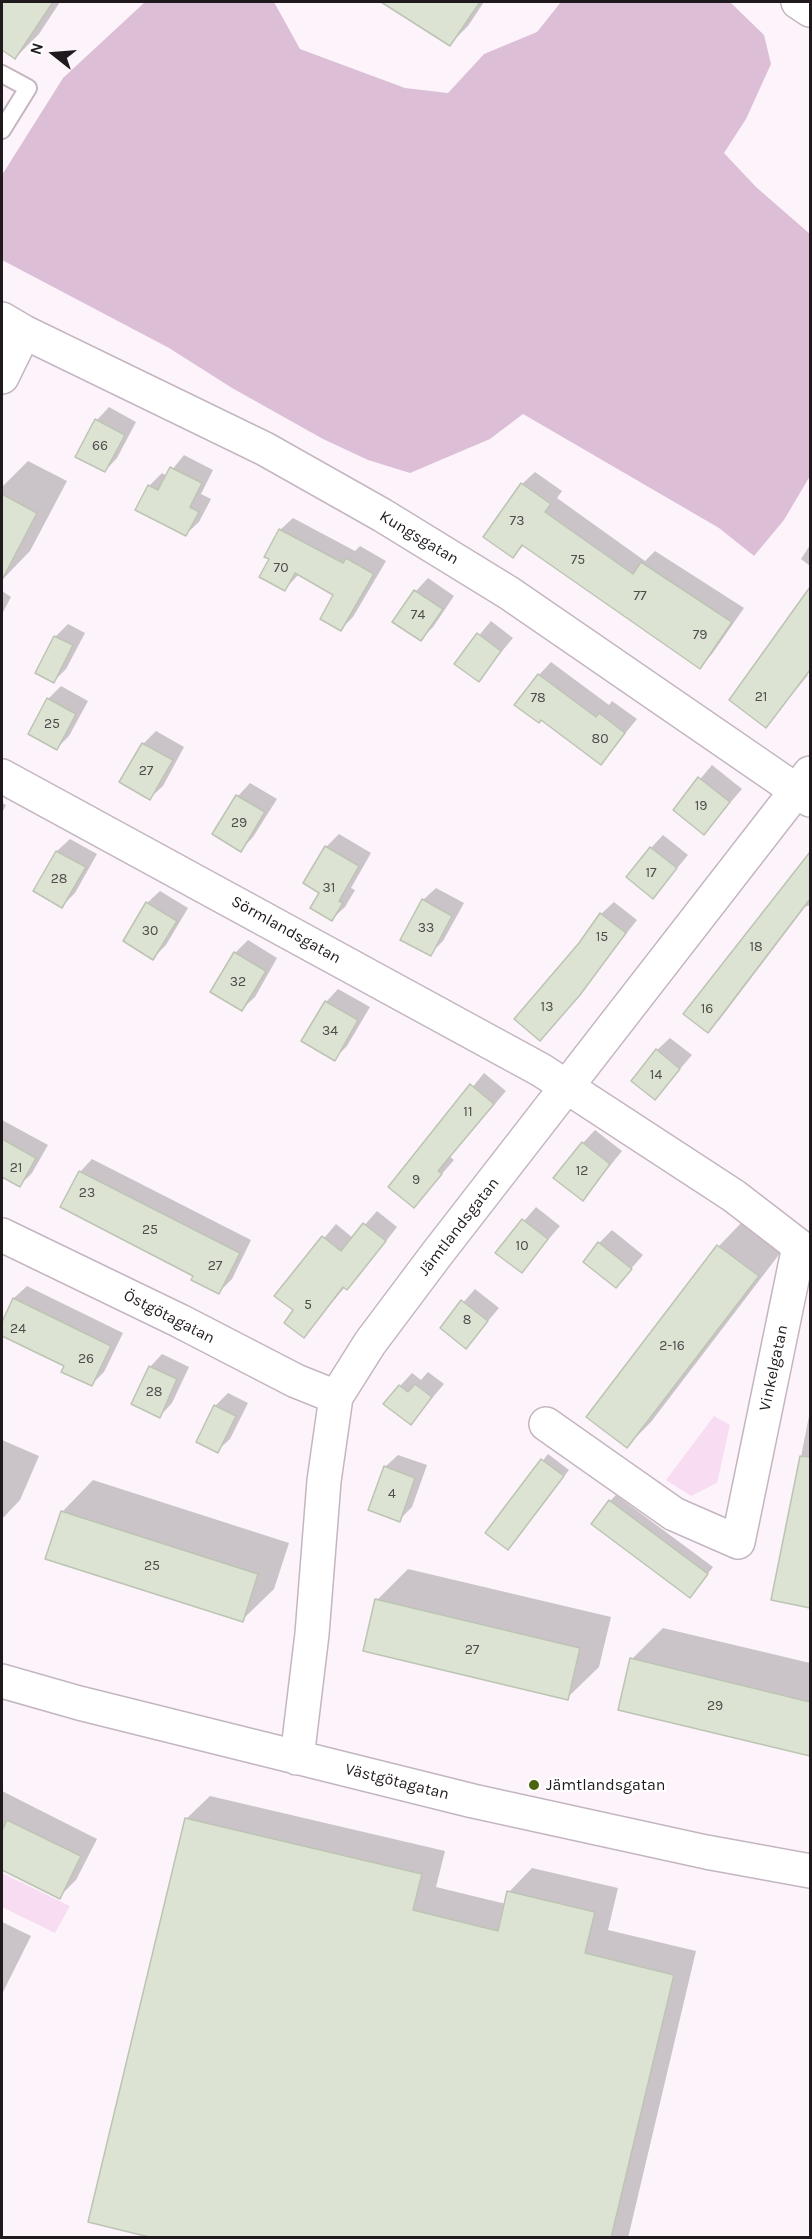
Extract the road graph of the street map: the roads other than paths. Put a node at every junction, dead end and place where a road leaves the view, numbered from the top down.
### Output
1 (798, 2) edge
2 (810, 10) edge
3 (2, 74) edge
4 (2, 130) edge
5 (13, 326) edge
6 (2, 377) edge
7 (2, 776) edge
8 (806, 788) edge
9 (569, 1087) junction
10 (2, 1235) edge
11 (336, 1397) junction
12 (546, 1424) dead end
13 (2, 1681) edge
14 (297, 1758) junction
15 (806, 1868) edge

1 - 2 street
3 - 4 lane
5 - 6 street
5 - 8 street, Kungsgatan
7 - 9 street, Sörmlandsgatan
8 - 9 street, Jämtlandsgatan
9 - 11 street, Jämtlandsgatan
9 - 12 street, Vinkelgatan
10 - 11 street, Östgötagatan
11 - 14 street, Jämtlandsgatan
13 - 14 street, Västgötagatan
14 - 15 street, Västgötagatan

